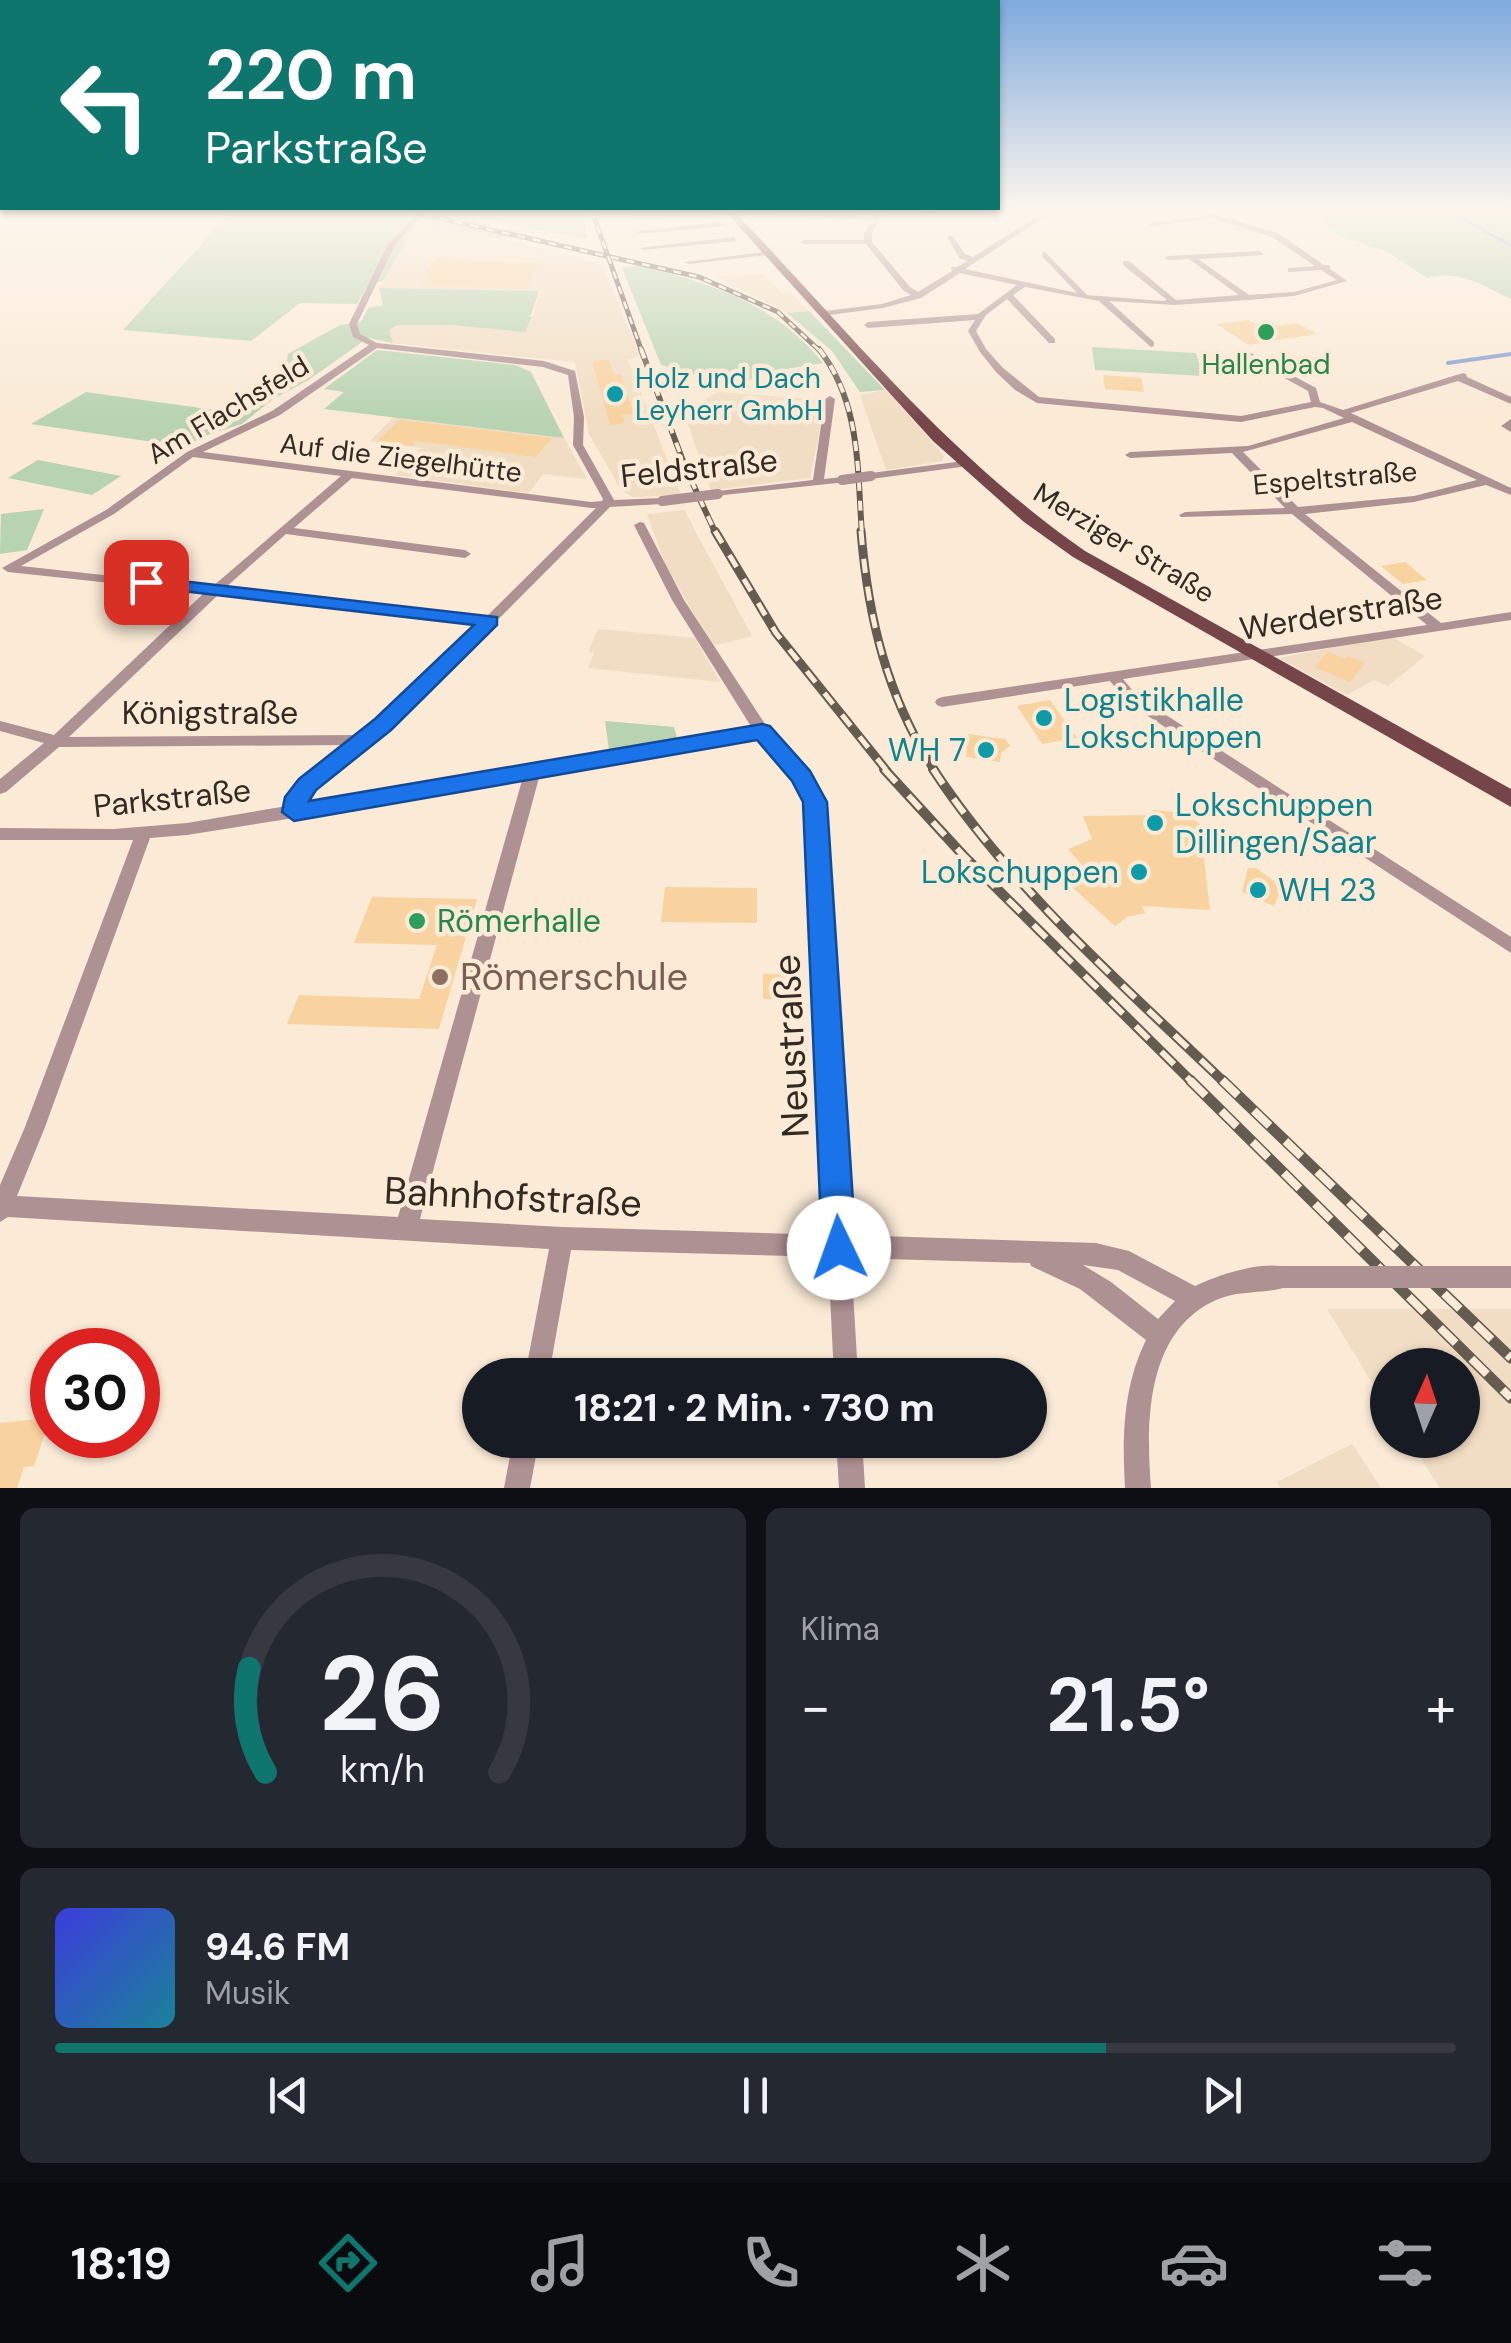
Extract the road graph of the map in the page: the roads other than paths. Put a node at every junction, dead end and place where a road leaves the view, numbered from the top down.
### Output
1 (374, 280) edge
2 (795, 280) edge
3 (903, 280) edge
4 (938, 280) edge
5 (1007, 280) edge
6 (1071, 280) edge
7 (1147, 280) edge
8 (1224, 280) edge
9 (1341, 280) edge
10 (1023, 284) junction
11 (916, 295) junction
12 (1008, 295) junction
13 (1086, 296) junction
14 (1248, 298) junction
15 (1102, 299) junction
16 (1175, 303) junction
17 (860, 310) junction
18 (824, 312) junction
19 (978, 318) junction
20 (868, 325) dead end
21 (840, 330) junction
22 (1052, 341) dead end
23 (1151, 344) dead end
24 (375, 345) junction
25 (1251, 356) dead end
26 (1316, 398) junction
27 (830, 399) dead end
28 (1511, 401) edge
29 (1348, 414) junction
30 (1236, 451) junction
31 (191, 454) junction
32 (1130, 456) dead end
33 (964, 464) junction
34 (350, 474) junction
35 (1487, 480) junction
36 (818, 483) junction
37 (1511, 492) edge
38 (605, 506) junction
39 (1294, 510) junction
40 (1185, 515) dead end
41 (640, 525) dead end
42 (283, 530) junction
43 (466, 554) dead end
44 (4, 570) edge
45 (214, 590) junction
46 (1511, 616) edge
47 (490, 621) junction
48 (1436, 625) junction
49 (1256, 654) junction
50 (1114, 677) junction
51 (942, 702) dead end
52 (0, 726) edge
53 (762, 732) junction
54 (364, 740) junction
55 (55, 742) junction
56 (533, 770) junction
57 (0, 788) edge
58 (1511, 799) edge
59 (294, 812) junction
60 (0, 834) edge
61 (143, 834) junction
62 (1511, 946) edge
63 (1, 1208) edge
64 (406, 1230) junction
65 (562, 1238) junction
66 (839, 1248) junction
67 (1021, 1252) junction
68 (1511, 1277) edge
69 (1195, 1299) junction
70 (1160, 1336) junction
71 (541, 1358) edge
72 (845, 1358) edge
73 (523, 1458) edge
74 (850, 1458) edge
75 (517, 1488) edge
76 (852, 1488) edge
77 (1138, 1488) edge

1 - 24 street
2 - 18 main road, Merziger Straße
3 - 11 street
4 - 11 street
5 - 10 street
6 - 13 street
7 - 16 street
8 - 14 street
9 - 14 street
10 - 12 street
10 - 13 street
11 - 17 street
11 - 18 street
12 - 19 street
12 - 22 street
13 - 15 street
14 - 16 street
15 - 16 street
15 - 23 street
17 - 18 street
17 - 21 street
18 - 21 main road, Merziger Straße
19 - 20 street
19 - 26 street
21 - 33 main road, Merziger Straße
24 - 31 street, Am Flachsfeld
24 - 38 street
25 - 26 street
26 - 29 street
27 - 36 street, Feldstraße
28 - 29 street
29 - 30 street
29 - 35 street
30 - 32 street
30 - 39 street
31 - 34 street, Auf die Ziegelhütte
31 - 44 street, Am Flachsfeld
33 - 36 street, Feldstraße, bridge
33 - 49 main road, Merziger Straße
34 - 38 street, Auf die Ziegelhütte
34 - 42 street
35 - 37 street
35 - 39 street, Espeltstraße
36 - 38 street, Feldstraße, bridge
38 - 47 street, Feldstraße
39 - 40 street, Espeltstraße
39 - 48 street
41 - 53 street, Neustraße
42 - 43 street
42 - 45 street
44 - 45 street
45 - 47 street
45 - 55 street
46 - 48 street, Werderstraße
47 - 54 street, Feldstraße
48 - 49 street, Werderstraße
49 - 50 street, Werderstraße
49 - 58 main road, Merziger Straße
50 - 51 street, Werderstraße
50 - 62 street
52 - 55 street, Königstraße
53 - 56 street, Parkstraße
53 - 66 street, Neustraße
54 - 55 street, Königstraße
54 - 59 street, Feldstraße
55 - 57 street
56 - 59 street, Parkstraße
56 - 64 street
59 - 61 street, Parkstraße
60 - 61 street, Parkstraße
61 - 63 street
63 - 64 street, Bahnhofstraße
64 - 65 street, Bahnhofstraße
65 - 66 street, Bahnhofstraße
65 - 71 street
66 - 67 street, Bahnhofstraße
66 - 72 street, Neustraße
67 - 69 street, Bahnhofstraße
67 - 70 street, Bahnhofstraße
68 - 69 street, bridge
69 - 70 street
70 - 77 street
73 - 75 street
74 - 76 street

